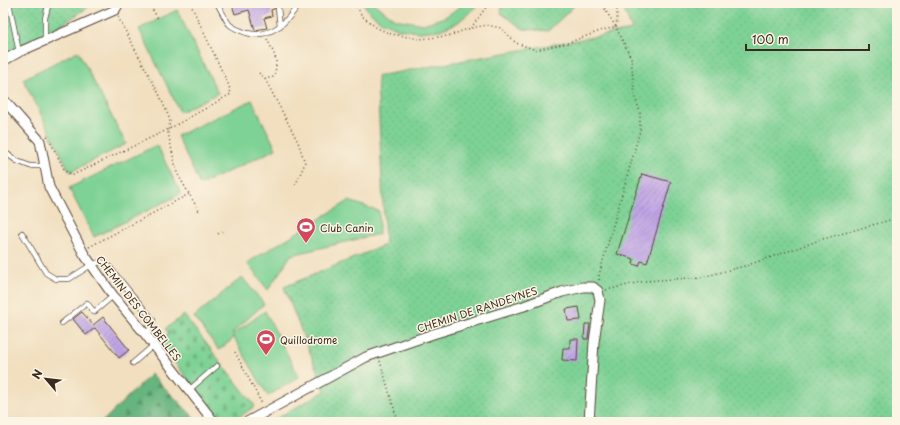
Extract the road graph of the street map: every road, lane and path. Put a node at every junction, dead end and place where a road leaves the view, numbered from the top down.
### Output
1 (9, 3) edge
2 (48, 3) edge
3 (151, 3) edge
4 (190, 3) edge
5 (217, 3) edge
6 (299, 3) edge
7 (355, 3) edge
8 (489, 3) edge
9 (600, 3) edge
10 (617, 3) edge
11 (117, 6) edge
12 (278, 8) dead end
13 (158, 19) dead end
14 (280, 26) junction
15 (616, 27) junction
16 (471, 28) junction
17 (265, 34) junction
18 (46, 41) junction
19 (19, 52) junction
20 (3, 61) edge
21 (259, 73) dead end
22 (265, 79) junction
23 (3, 98) edge
24 (169, 129) junction
25 (36, 136) junction
26 (3, 151) edge
27 (45, 166) junction
28 (294, 186) dead end
29 (189, 194) junction
30 (199, 211) dead end
31 (897, 218) edge
32 (224, 230) dead end
33 (22, 233) dead end
34 (218, 234) dead end
35 (82, 250) junction
36 (91, 265) junction
37 (598, 291) junction
38 (113, 296) junction
39 (62, 324) dead end
40 (146, 335) junction
41 (154, 345) junction
42 (235, 352) dead end
43 (378, 353) junction
44 (133, 363) dead end
45 (217, 366) dead end
46 (189, 390) junction
47 (264, 412) junction
48 (214, 422) edge
49 (247, 422) edge
50 (398, 422) edge
51 (589, 422) edge

1 - 19 lane
2 - 18 lane
3 - 13 path
4 - 24 path
5 - 17 lane
6 - 14 lane
7 - 16 path
8 - 16 path
9 - 15 path
10 - 15 path
11 - 18 street
11 - 24 path
12 - 14 lane
14 - 17 lane
15 - 16 path
15 - 37 path
17 - 22 path
18 - 19 street
19 - 20 street
21 - 22 path
22 - 28 path
23 - 25 street, CHEMIN DES COMBELLES
24 - 25 path
24 - 29 path
25 - 27 street, CHEMIN DES COMBELLES
26 - 27 lane
27 - 35 street, CHEMIN DES COMBELLES
29 - 30 path
29 - 35 path
31 - 37 path
32 - 34 path
33 - 36 lane
35 - 36 street, CHEMIN DES COMBELLES
36 - 38 street, CHEMIN DES COMBELLES
36 - 40 lane
37 - 43 street, CHEMIN DE RANDEYNES
37 - 51 street
38 - 39 lane
38 - 40 street, CHEMIN DES COMBELLES
40 - 41 street, CHEMIN DES COMBELLES
41 - 44 lane
41 - 46 street, CHEMIN DES COMBELLES
42 - 47 path
43 - 47 street, CHEMIN DE RANDEYNES
43 - 50 path
45 - 46 lane
46 - 48 street, CHEMIN DES COMBELLES
47 - 49 street, CHEMIN DE RANDEYNES

